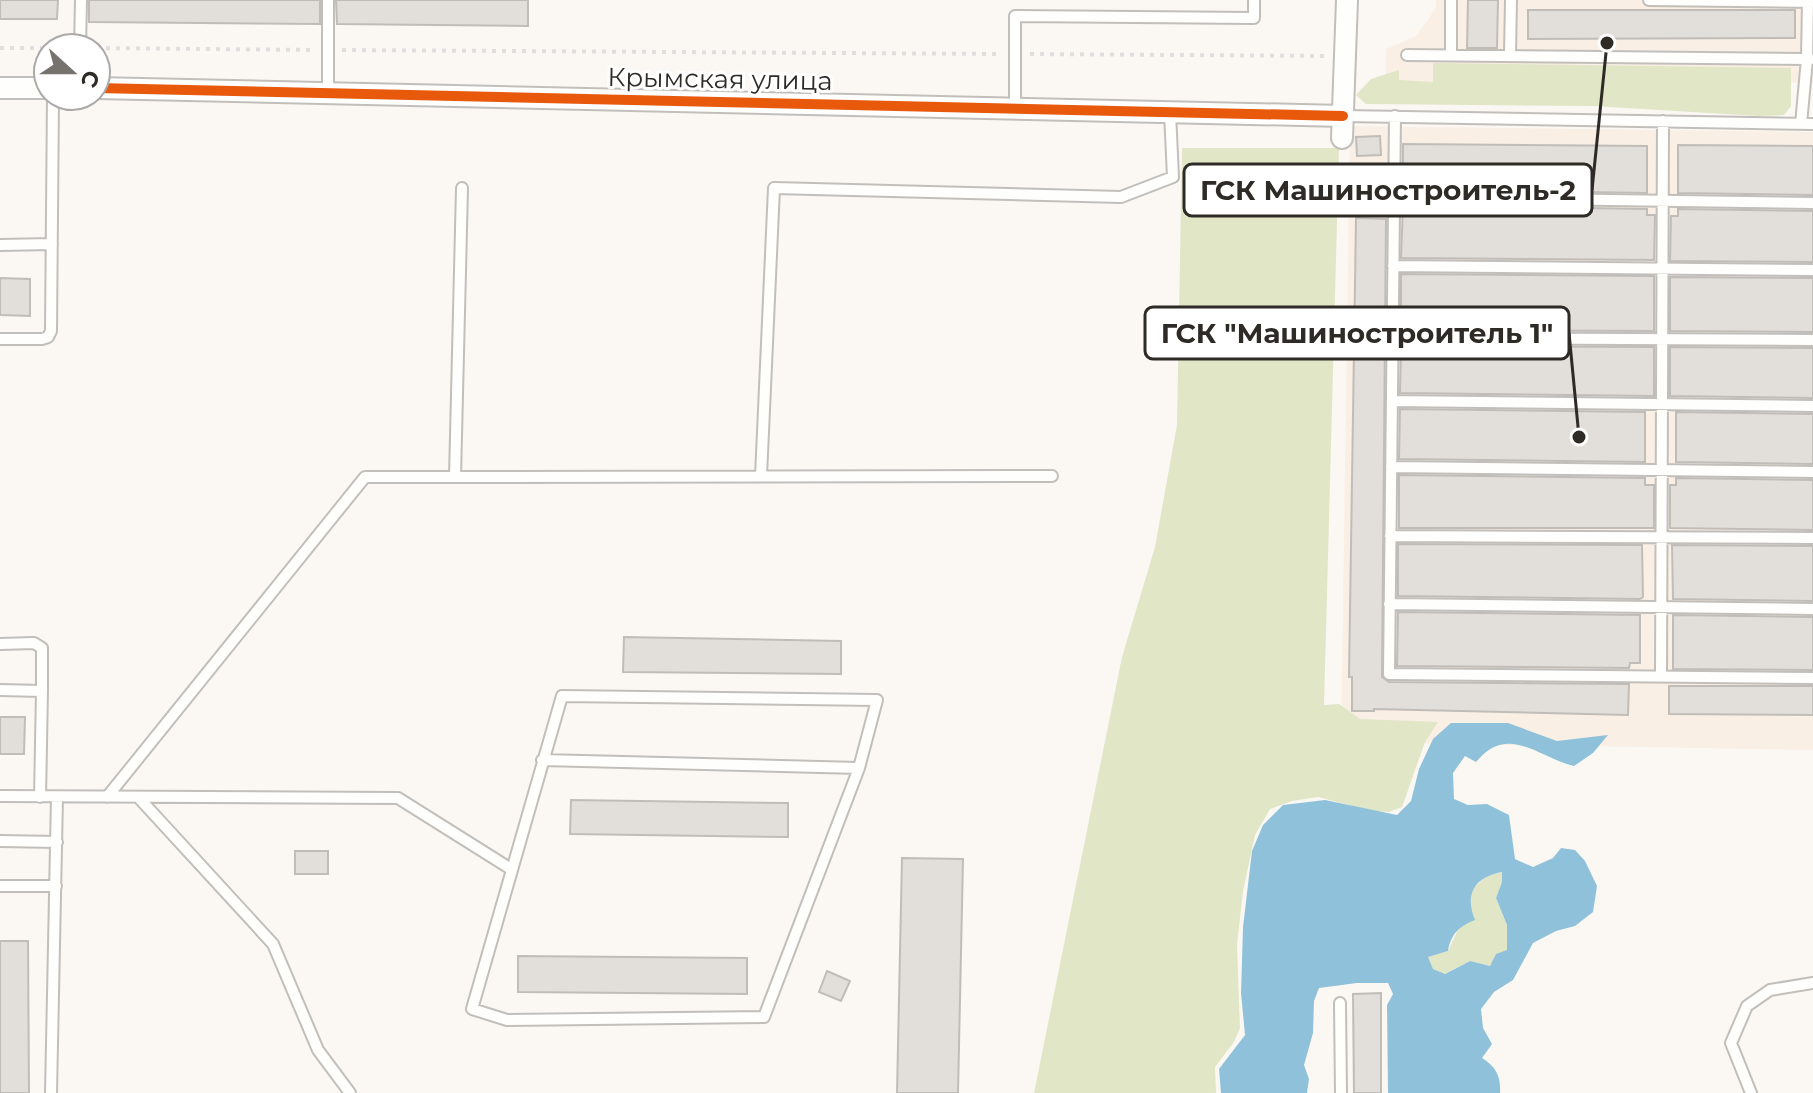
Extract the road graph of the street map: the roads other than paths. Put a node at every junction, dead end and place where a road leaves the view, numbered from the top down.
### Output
1 (81, 0) edge
2 (328, 0) edge
3 (1254, 0) edge
4 (1347, 0) edge
5 (1451, 0) edge
6 (1511, 0) edge
7 (1649, 0) edge
8 (1810, 1) edge
9 (80, 32) edge
10 (1451, 54) junction
11 (1510, 54) junction
12 (1407, 55) dead end
13 (1810, 59) edge
14 (0, 88) edge
15 (32, 88) edge
16 (112, 88) edge
17 (328, 94) junction
18 (1015, 108) junction
19 (53, 112) edge
20 (1170, 112) junction
21 (1343, 116) junction
22 (1395, 116) junction
23 (1663, 121) junction
24 (1801, 124) junction
25 (1813, 124) edge
26 (1342, 138) dead end
27 (462, 188) dead end
28 (1394, 197) junction
29 (1662, 200) junction
30 (1813, 203) edge
31 (52, 244) junction
32 (0, 245) edge
33 (1393, 266) junction
34 (1662, 268) junction
35 (1813, 270) edge
36 (1393, 338) junction
37 (0, 339) edge
38 (1662, 340) junction
39 (1813, 340) edge
40 (1392, 401) junction
41 (1662, 403) junction
42 (1813, 406) edge
43 (1391, 467) junction
44 (1661, 470) junction
45 (1813, 472) edge
46 (761, 476) junction
47 (1052, 476) dead end
48 (455, 477) junction
49 (1390, 536) junction
50 (1661, 536) junction
51 (1813, 538) edge
52 (1389, 604) junction
53 (1660, 609) junction
54 (1813, 609) edge
55 (0, 644) edge
56 (1661, 677) junction
57 (1813, 678) edge
58 (0, 690) edge
59 (42, 691) junction
60 (542, 760) junction
61 (859, 768) junction
62 (0, 796) edge
63 (40, 797) junction
64 (57, 797) junction
65 (107, 797) junction
66 (139, 798) junction
67 (0, 841) edge
68 (57, 842) junction
69 (511, 869) junction
70 (0, 886) edge
71 (56, 886) junction
72 (1813, 983) edge
73 (1340, 1003) dead end
74 (51, 1093) edge
75 (350, 1093) edge
76 (1341, 1093) edge
77 (1751, 1093) edge

1 - 9 lane
2 - 17 lane
3 - 18 lane
4 - 21 street
5 - 10 lane
6 - 11 lane
7 - 8 lane
8 - 13 lane
10 - 11 lane
10 - 12 lane
11 - 13 lane
13 - 24 lane
14 - 15 street
16 - 17 street, Крымская улица
17 - 18 street, Крымская улица
18 - 20 street, Крымская улица
19 - 31 lane
20 - 21 street, Крымская улица
20 - 46 lane
21 - 22 lane
21 - 26 street
22 - 23 lane
22 - 28 lane
23 - 24 lane
23 - 29 lane
24 - 25 lane
27 - 48 lane
28 - 29 lane
28 - 33 lane
29 - 30 lane
29 - 34 lane
31 - 32 lane
31 - 37 lane
33 - 34 lane
33 - 36 lane
34 - 35 lane
34 - 38 lane
36 - 38 lane
36 - 40 lane
38 - 39 lane
38 - 41 lane
40 - 41 lane
40 - 43 lane
41 - 42 lane
41 - 44 lane
43 - 44 lane
43 - 49 lane
44 - 45 lane
44 - 50 lane
46 - 47 lane
46 - 48 lane
48 - 65 lane
49 - 50 lane
49 - 52 lane
50 - 51 lane
50 - 53 lane
52 - 53 lane
52 - 56 lane
53 - 54 lane
53 - 56 lane
55 - 59 lane
56 - 57 lane
58 - 59 lane
59 - 63 lane
60 - 61 lane
60 - 61 lane
60 - 69 lane
61 - 69 lane
62 - 63 lane
63 - 64 lane
64 - 65 lane
64 - 68 lane
65 - 66 lane
66 - 69 lane
66 - 75 lane
67 - 68 lane
68 - 71 lane
70 - 71 lane
71 - 74 lane
72 - 77 lane
73 - 76 lane

